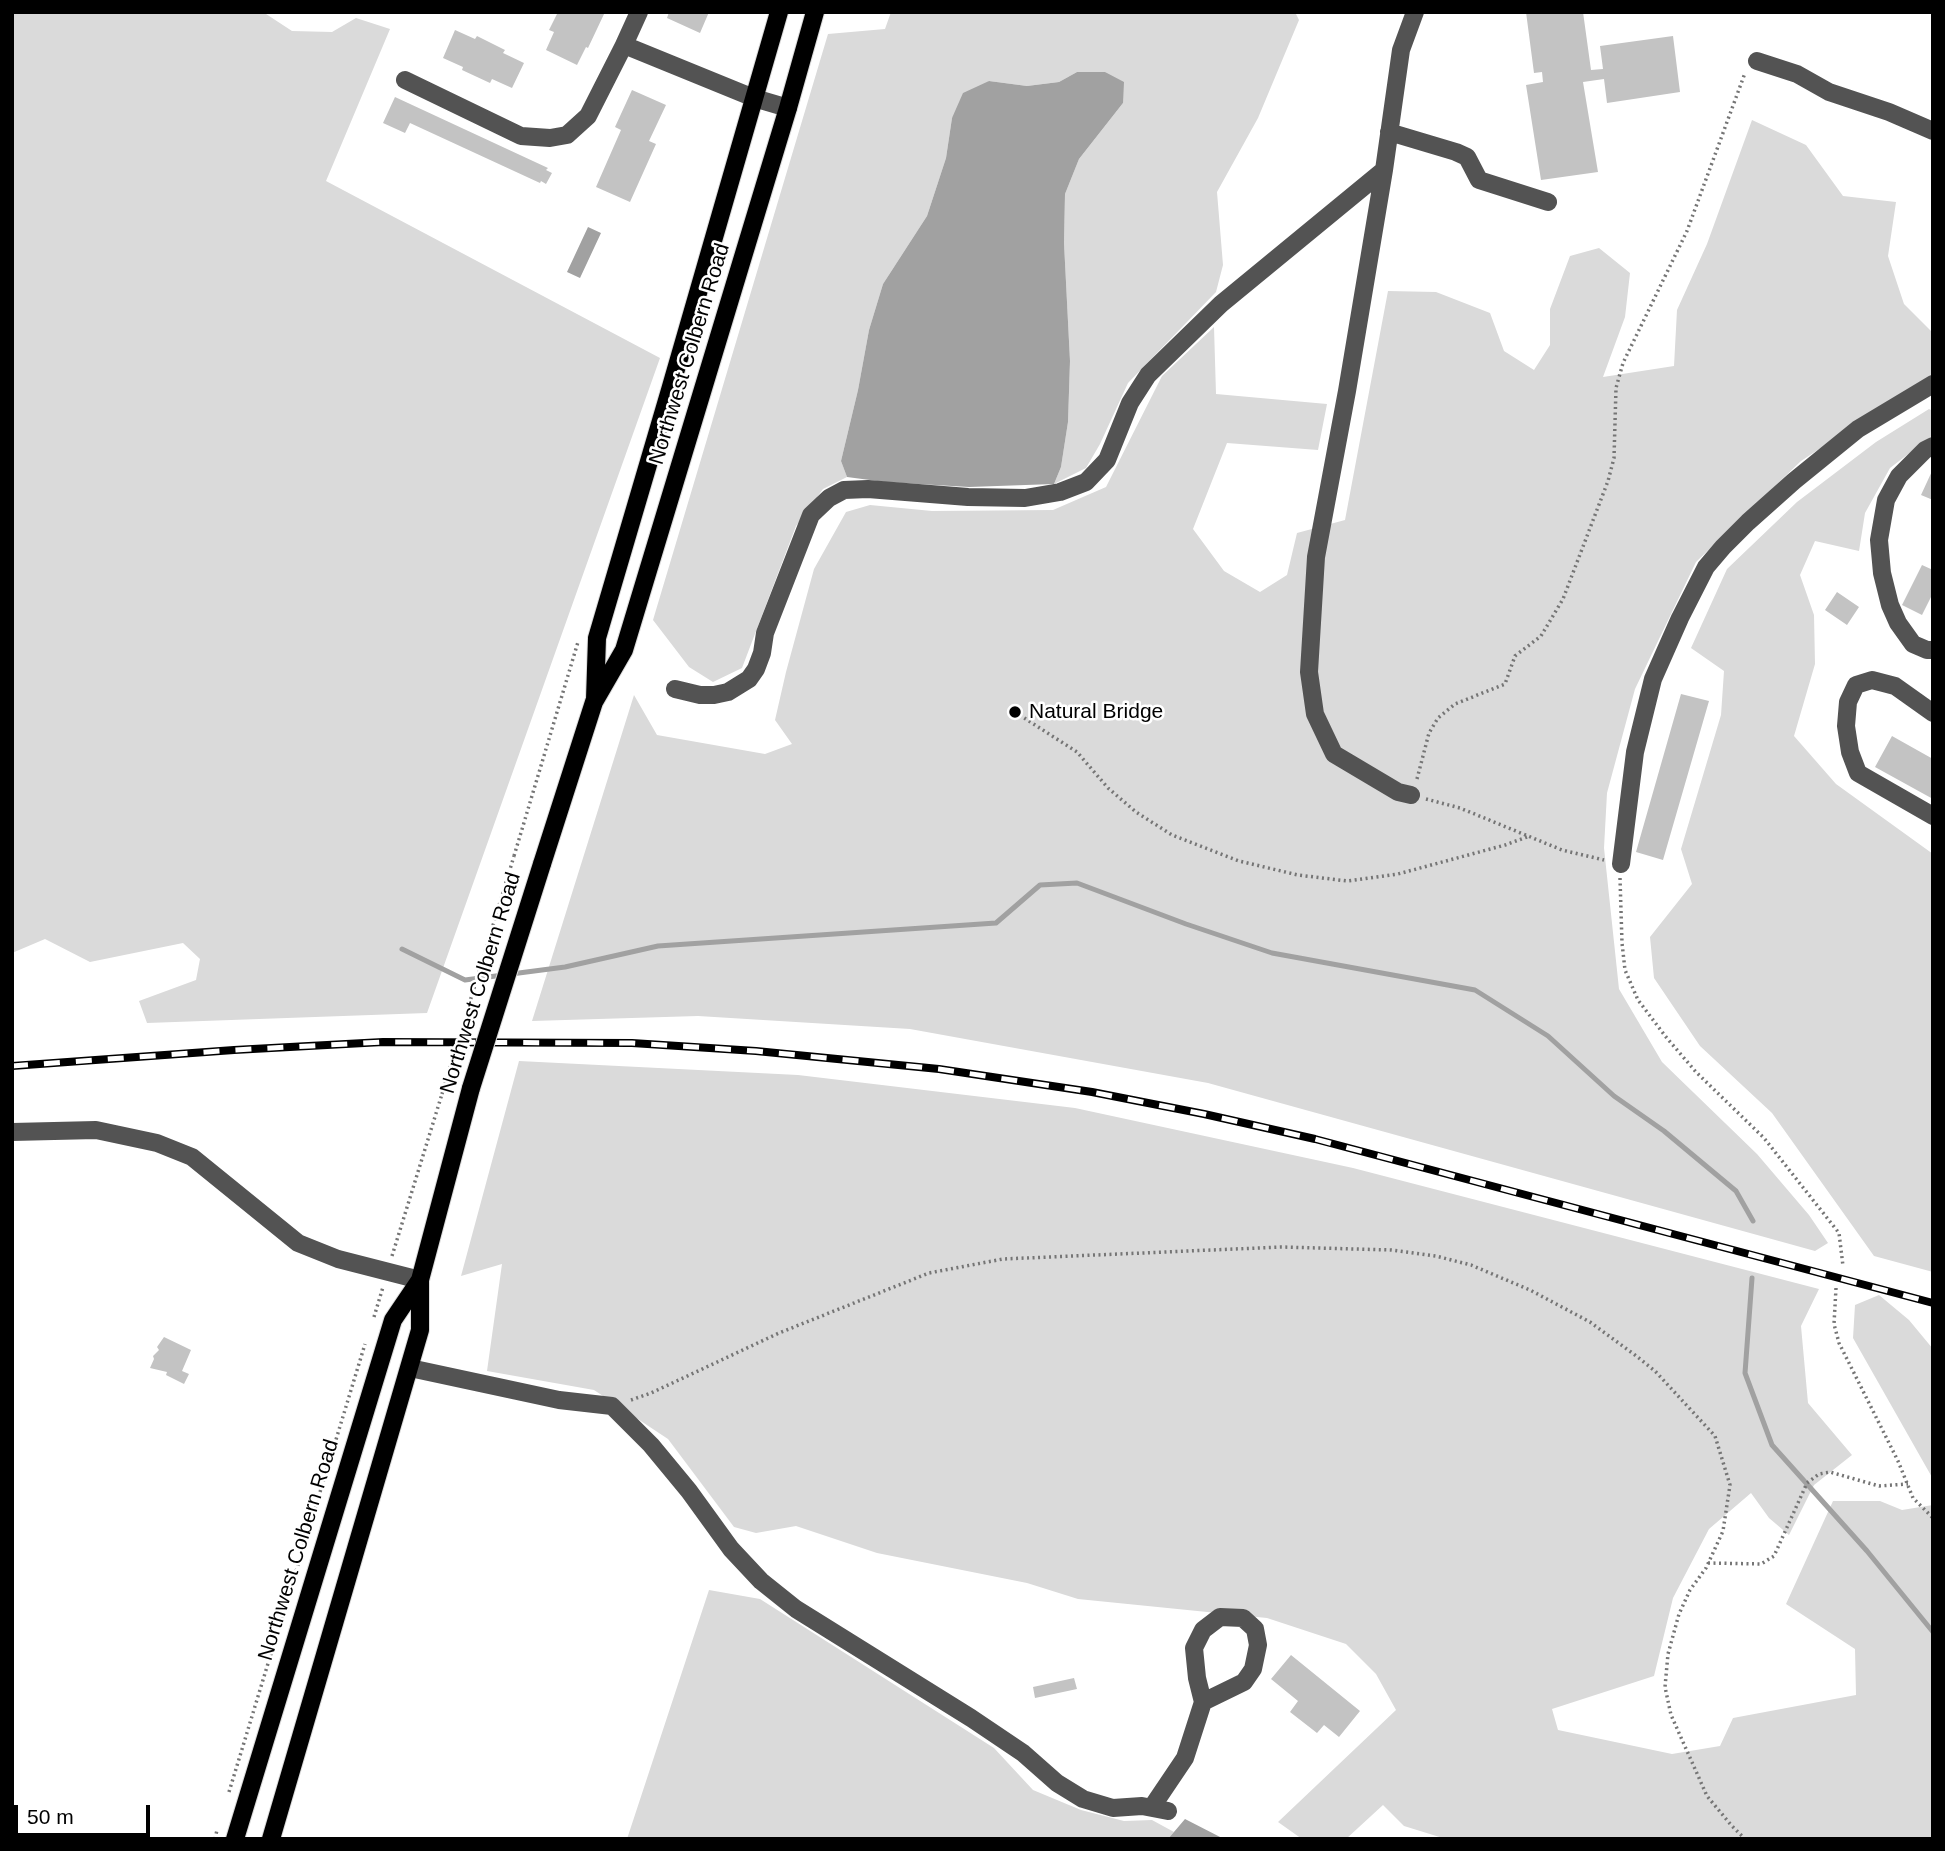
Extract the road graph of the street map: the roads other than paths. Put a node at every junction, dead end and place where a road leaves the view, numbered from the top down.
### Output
1 (639, 12) edge
2 (779, 12) edge
3 (815, 12) edge
4 (1415, 12) edge
5 (624, 45) junction
6 (1757, 61) road end
7 (405, 80) dead end
8 (754, 98) junction
9 (788, 108) junction
10 (1933, 131) edge
11 (1389, 132) junction
12 (1384, 170) junction
13 (1548, 202) dead end
14 (1933, 384) edge
15 (1933, 446) edge
16 (1933, 650) edge
17 (675, 689) dead end
18 (594, 702) junction
19 (1933, 713) edge
20 (1411, 795) road end
21 (1933, 816) edge
22 (1621, 864) road end
23 (12, 1132) edge
24 (420, 1280) junction
25 (410, 1368) junction
26 (1203, 1702) junction
27 (235, 1839) edge
28 (271, 1839) edge

1 - 5 street
2 - 8 main road, Northwest Colbern Road
3 - 9 main road, Northwest Colbern Road
4 - 11 street
5 - 7 street
5 - 8 street
6 - 10 street
8 - 9 street
8 - 18 main road, Northwest Colbern Road
9 - 18 main road, Northwest Colbern Road
11 - 12 street
11 - 13 street
12 - 17 street
12 - 20 street
14 - 22 street
15 - 16 street
18 - 24 main road, Northwest Colbern Road, bridge
19 - 21 street
23 - 24 street
24 - 25 main road, Northwest Colbern Road
24 - 27 main road, Northwest Colbern Road
25 - 26 street
25 - 28 main road, Northwest Colbern Road
26 - 26 street

